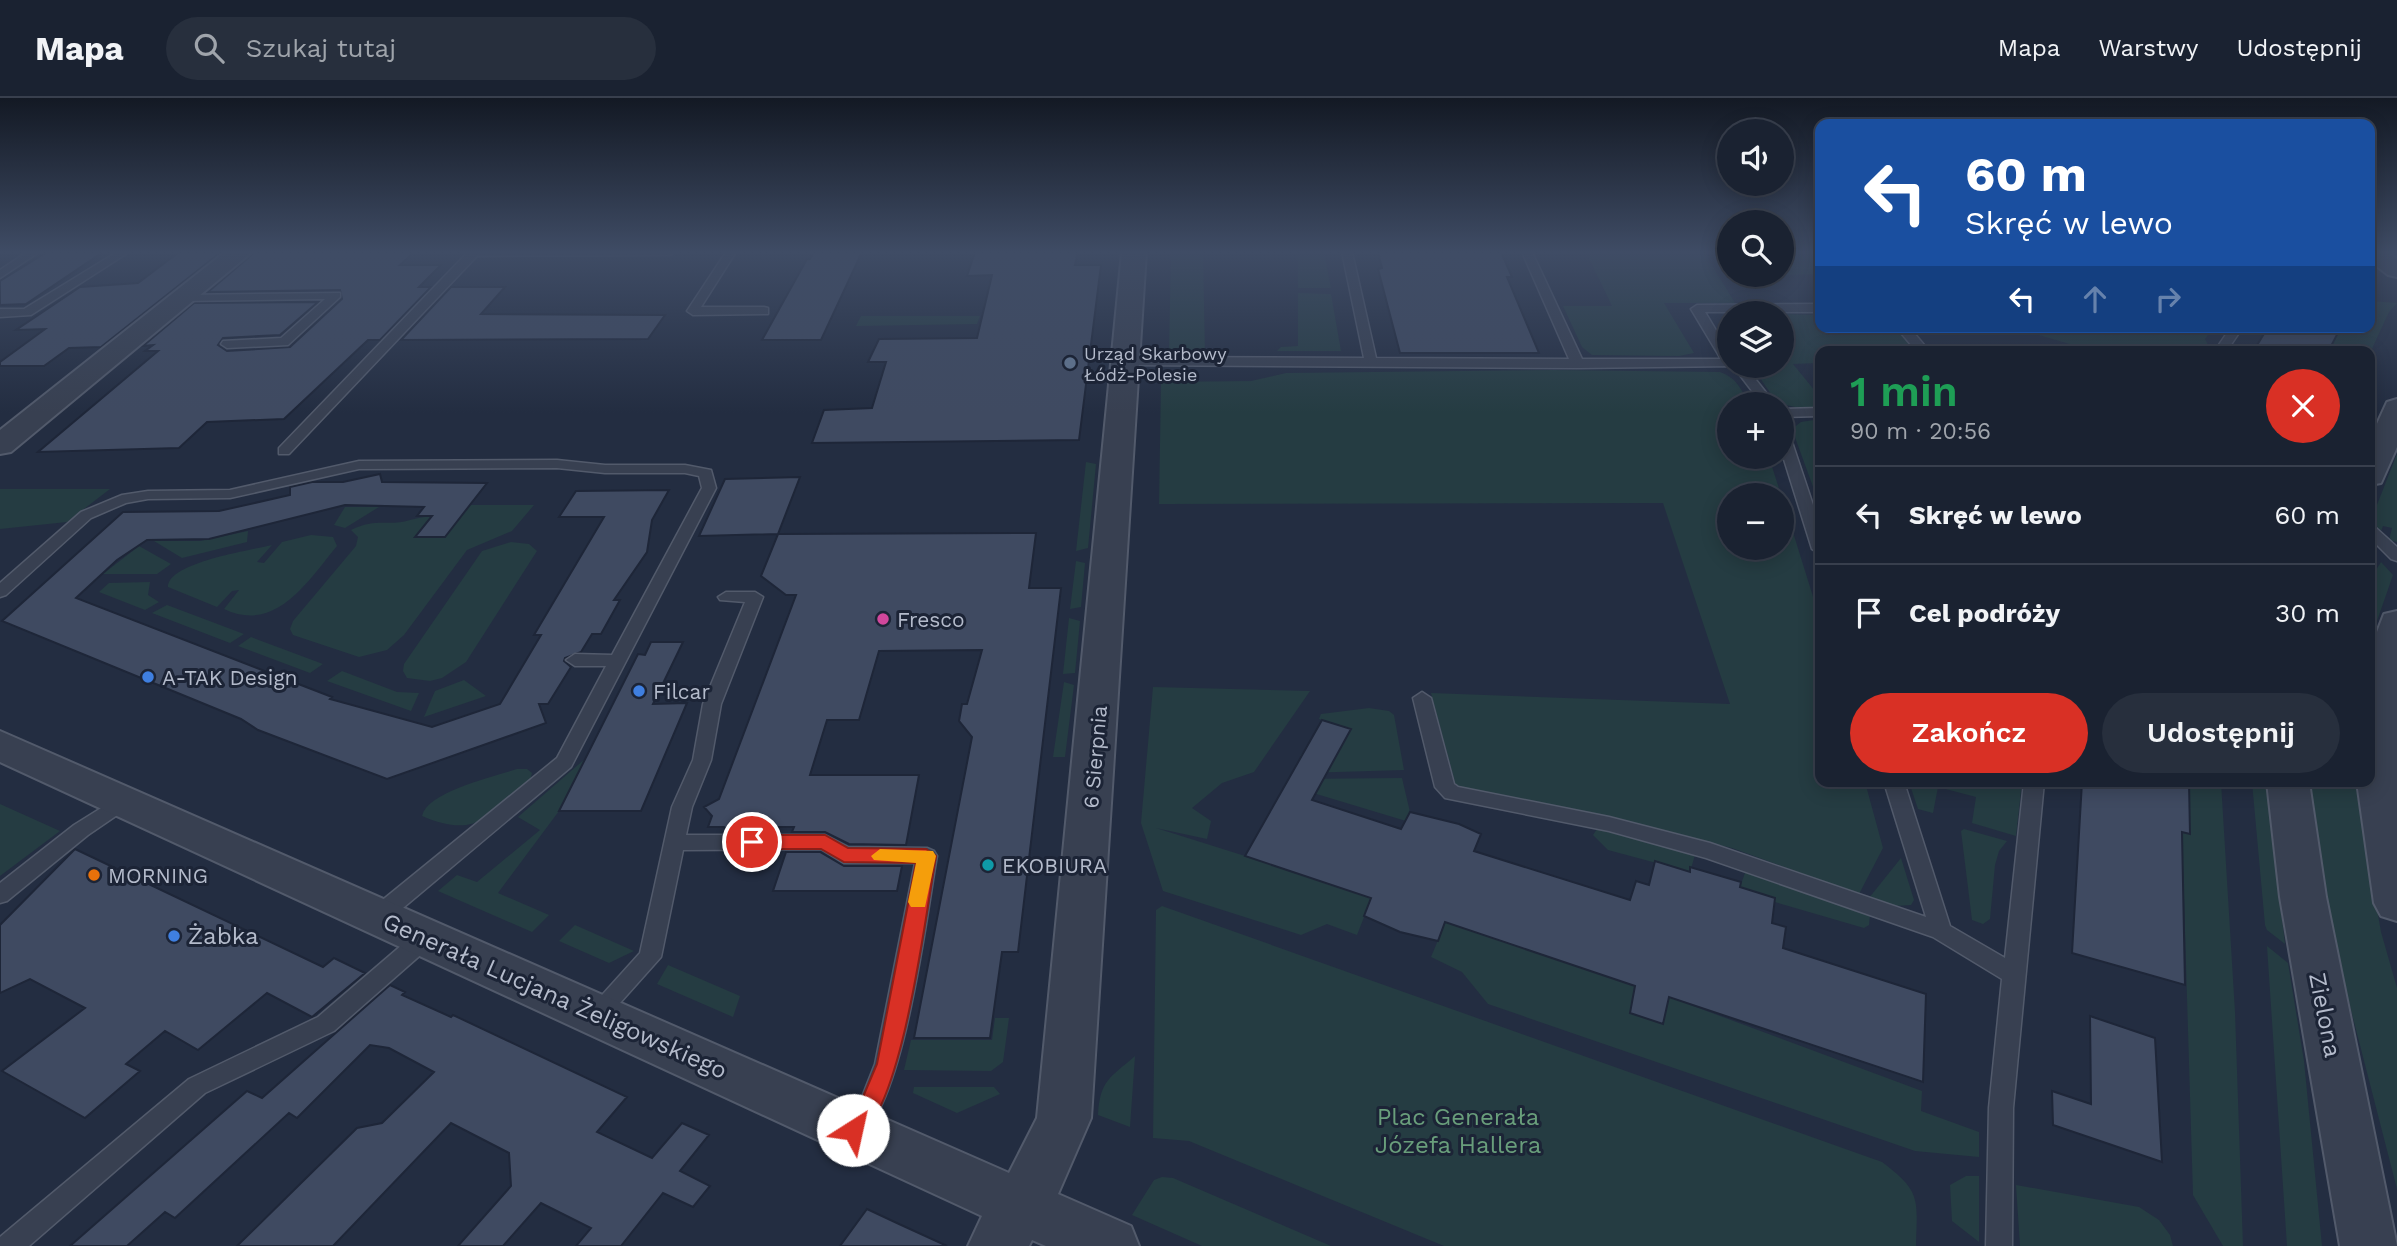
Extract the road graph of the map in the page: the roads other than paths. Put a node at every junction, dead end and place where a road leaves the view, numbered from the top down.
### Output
1 (37, 306) edge
2 (173, 306) edge
3 (324, 306) edge
4 (424, 306) edge
5 (696, 306) edge
6 (1131, 306) edge
7 (1359, 306) edge
8 (1551, 306) edge
9 (1794, 308) edge
10 (1815, 308) edge
11 (1717, 309) edge
12 (764, 311) dead end
13 (0, 313) edge
14 (1717, 342) edge
15 (227, 344) dead end
16 (1128, 361) junction
17 (1717, 362) edge
18 (1371, 363) junction
19 (1578, 364) junction
20 (1749, 378) edge
21 (1760, 392) edge
22 (2397, 408) edge
23 (1815, 412) edge
24 (1794, 413) edge
25 (0, 444) edge
26 (284, 451) dead end
27 (2375, 463) edge
28 (1794, 469) edge
29 (1815, 534) edge
30 (2375, 535) edge
31 (2397, 555) edge
32 (0, 592) edge
33 (726, 597) dead end
34 (2397, 622) edge
35 (575, 660) dead end
36 (617, 661) junction
37 (1422, 698) dead end
38 (0, 746) edge
39 (1896, 787) edge
40 (2033, 787) edge
41 (2289, 787) edge
42 (122, 802) junction
43 (674, 843) junction
44 (0, 895) edge
45 (2397, 902) edge
46 (377, 917) junction
47 (1941, 931) junction
48 (425, 938) junction
49 (2014, 975) junction
50 (595, 1015) junction
51 (853, 1130) junction
52 (1009, 1226) edge
53 (9, 1246) edge
54 (1110, 1246) edge
55 (1998, 1246) edge
56 (2369, 1246) edge

1 - 13 lane
2 - 25 street
3 - 15 lane
4 - 26 lane
5 - 12 lane
6 - 16 street, 6 Sierpnia
7 - 18 lane
8 - 19 lane
9 - 10 lane
11 - 14 lane
16 - 18 lane
16 - 52 street, 6 Sierpnia
17 - 19 lane
18 - 19 lane
20 - 21 lane
22 - 27 street
23 - 24 lane
28 - 29 lane
30 - 31 lane
32 - 36 lane
33 - 43 lane
34 - 45 street
35 - 36 lane
36 - 46 lane
37 - 47 lane
38 - 42 street, Generała Lucjana Żeligowskiego
39 - 47 lane
40 - 49 lane
41 - 56 street, Zielona
42 - 44 lane
42 - 46 street, Generała Lucjana Żeligowskiego
43 - 50 lane
43 - 51 lane
46 - 48 street, Generała Lucjana Żeligowskiego
47 - 49 lane
48 - 50 street, Generała Lucjana Żeligowskiego
48 - 53 lane
49 - 55 lane
50 - 51 street, Generała Lucjana Żeligowskiego
51 - 52 street, Generała Lucjana Żeligowskiego
52 - 54 street, Generała Lucjana Żeligowskiego

